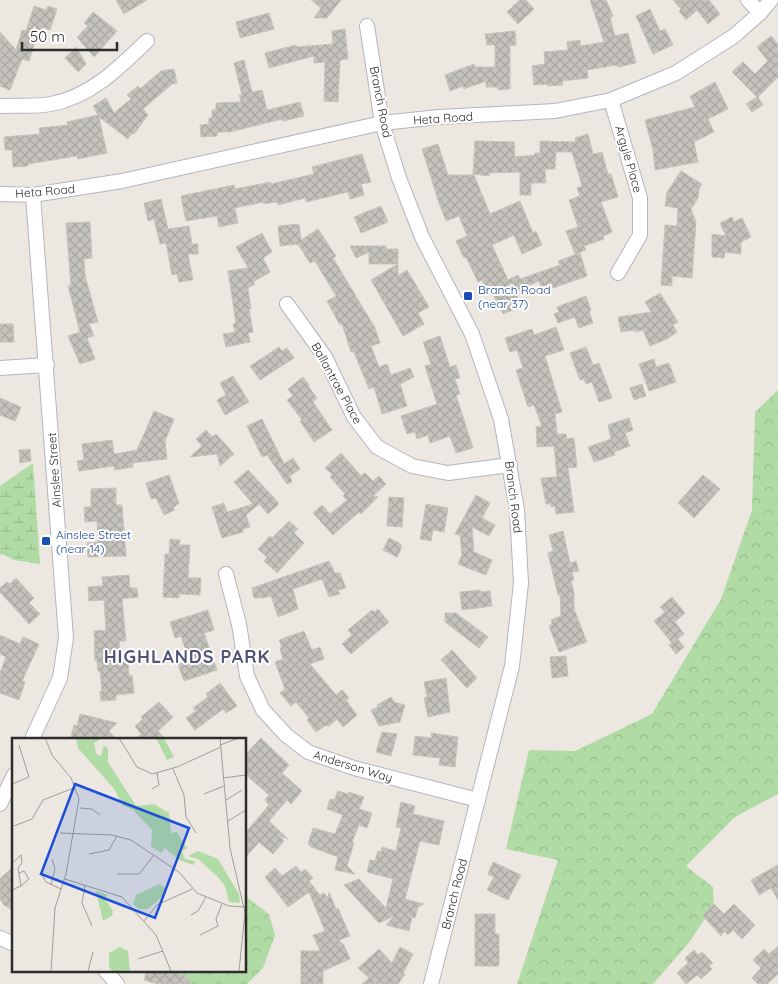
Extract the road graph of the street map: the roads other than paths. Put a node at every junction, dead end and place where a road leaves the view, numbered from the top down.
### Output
1 (748, 0) edge
2 (771, 0) edge
3 (760, 13) junction
4 (367, 26) dead end
5 (147, 42) dead end
6 (611, 100) junction
7 (0, 106) edge
8 (382, 123) junction
9 (0, 194) edge
10 (33, 195) junction
11 (618, 273) dead end
12 (287, 304) dead end
13 (47, 365) junction
14 (0, 368) edge
15 (510, 465) junction
16 (226, 574) dead end
17 (32, 738) edge
18 (12, 780) edge
19 (478, 800) junction
20 (0, 804) edge
21 (0, 938) edge
22 (12, 943) edge
23 (107, 972) edge
24 (117, 984) edge
25 (431, 984) edge

1 - 3 street
2 - 3 street, Heta Road
3 - 6 street, Heta Road
4 - 8 street, Branch Road
5 - 7 street
6 - 8 street, Heta Road
6 - 11 street, Argyle Place
8 - 10 street, Heta Road
8 - 15 street, Branch Road
9 - 10 street, Heta Road
10 - 13 street, Ainslee Street
12 - 15 street, Ballantrae Place
13 - 14 street
13 - 17 street, Ainslee Street
15 - 19 street, Branch Road
16 - 19 street, Anderson Way
18 - 20 street
19 - 25 street, Branch Road
21 - 22 street
23 - 24 street

